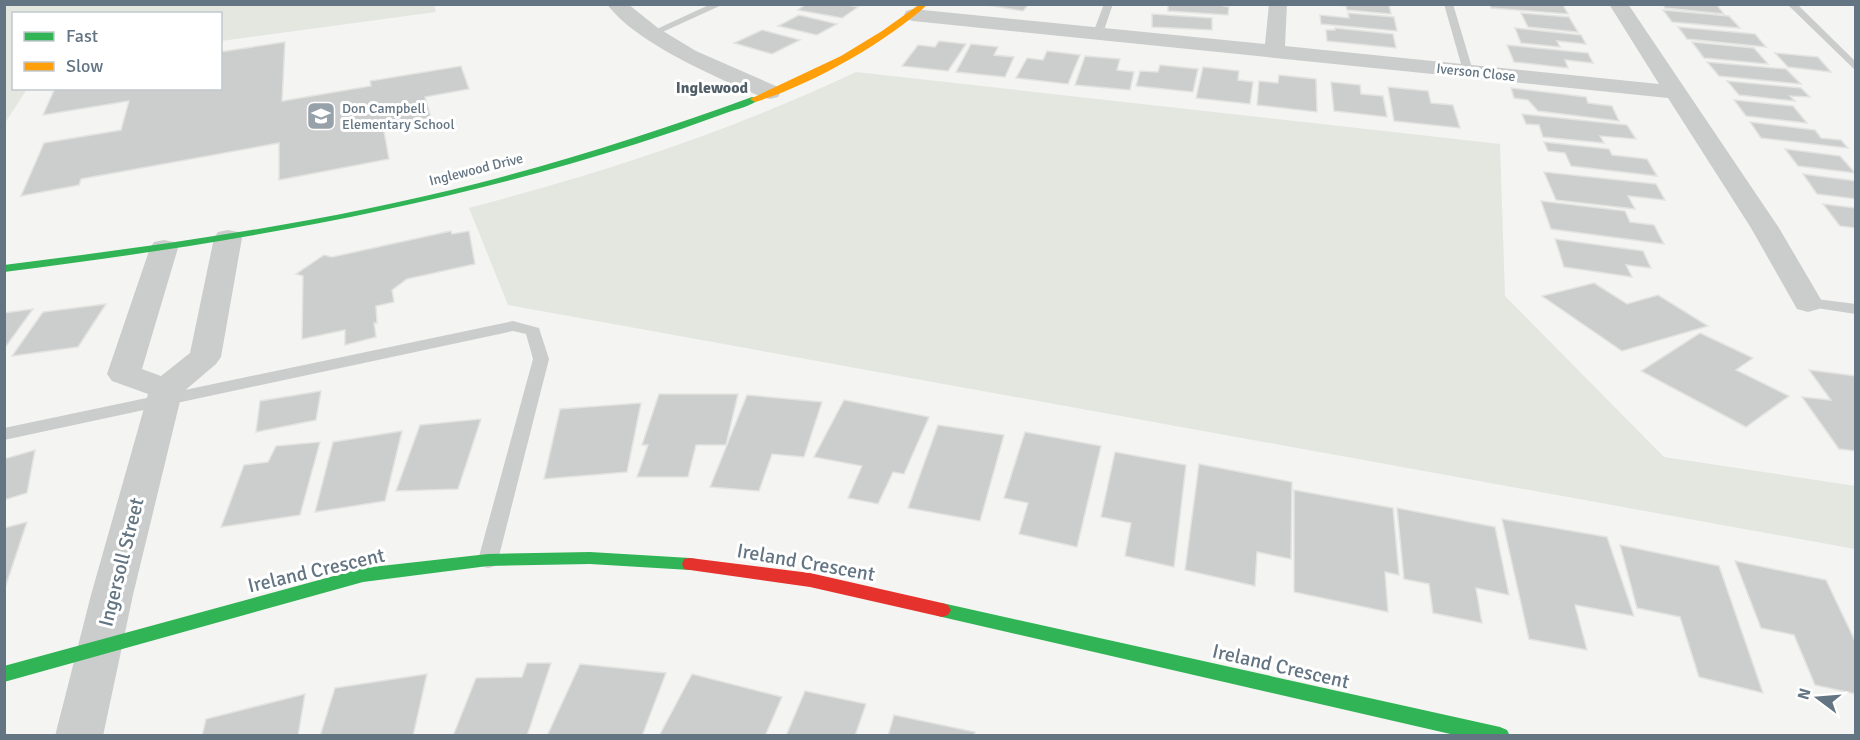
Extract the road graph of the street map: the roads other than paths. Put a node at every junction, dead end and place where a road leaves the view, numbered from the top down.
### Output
1 (616, 4) edge
2 (720, 4) edge
3 (1109, 4) edge
4 (1278, 4) edge
5 (1448, 4) edge
6 (1618, 4) edge
7 (1791, 4) edge
8 (919, 10) edge
9 (653, 33) junction
10 (1098, 33) junction
11 (1275, 51) junction
12 (1856, 68) edge
13 (1467, 71) junction
14 (770, 92) junction
15 (1677, 92) junction
16 (228, 238) junction
17 (164, 248) junction
18 (4, 269) edge
19 (1808, 303) joint
20 (1856, 309) edge
21 (164, 395) junction
22 (4, 434) edge
23 (488, 560) junction
24 (99, 647) junction
25 (4, 674) edge
26 (79, 735) edge
27 (1500, 735) edge

1 - 9 street
2 - 9 lane
3 - 10 lane
4 - 11 street
5 - 13 lane
6 - 15 street
7 - 12 lane
8 - 10 street, Iverson Close
8 - 14 street, Inglewood Drive
9 - 14 street
10 - 11 street, Iverson Close
11 - 13 street, Iverson Close
13 - 15 street, Iverson Close
14 - 16 street, Inglewood Drive
15 - 19 street
16 - 17 street, Inglewood Drive
16 - 21 street
17 - 18 street, Inglewood Drive
17 - 21 street
19 - 20 lane
21 - 22 lane
21 - 23 lane
21 - 24 street, Ingersoll Street
23 - 24 street, Ireland Crescent
23 - 27 street, Ireland Crescent
24 - 25 street, Ireland Crescent
24 - 26 street, Ingersoll Street

